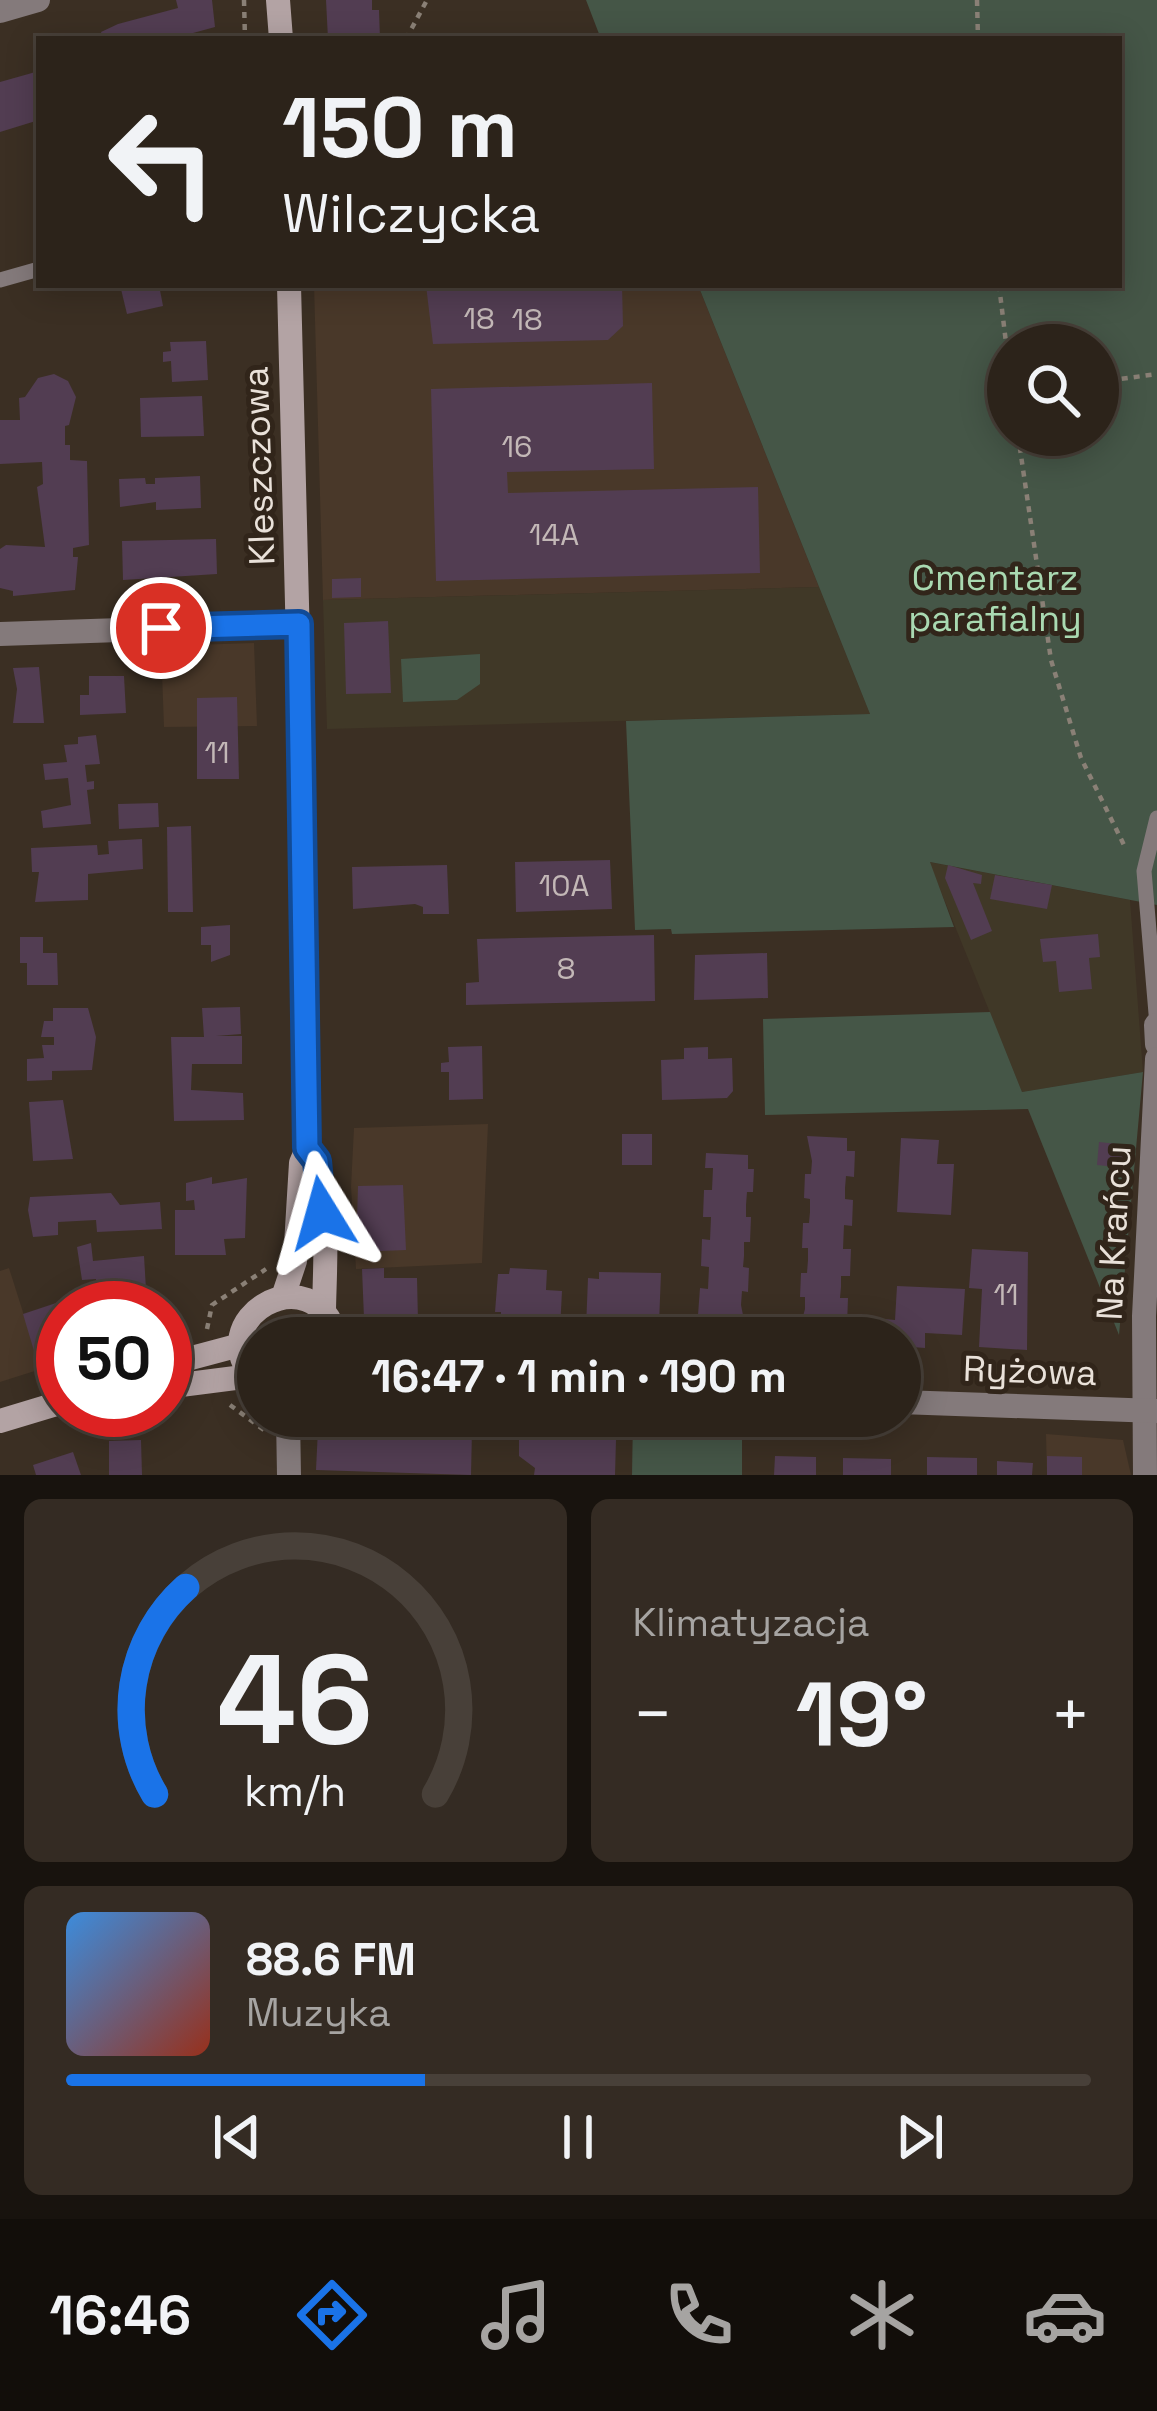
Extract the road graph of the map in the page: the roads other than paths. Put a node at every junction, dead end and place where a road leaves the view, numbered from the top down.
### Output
1 (38, 0) edge
2 (278, 0) edge
3 (0, 11) edge
4 (280, 36) edge
5 (36, 270) edge
6 (0, 280) edge
7 (289, 288) edge
8 (299, 624) junction
9 (0, 634) edge
10 (1157, 818) edge
11 (1153, 940) edge
12 (1157, 1025) edge
13 (1157, 1044) edge
14 (1157, 1059) edge
15 (307, 1148) junction
16 (283, 1298) junction
17 (324, 1312) junction
18 (252, 1317) edge
19 (326, 1317) edge
20 (237, 1346) edge
21 (192, 1358) edge
22 (237, 1381) edge
23 (192, 1385) edge
24 (921, 1403) edge
25 (36, 1410) edge
26 (1151, 1410) edge
27 (0, 1421) edge
28 (284, 1437) edge
29 (289, 1475) edge
30 (1145, 1475) edge

1 - 3 street
2 - 4 main road
5 - 6 lane
7 - 8 main road, Kleszczowa
8 - 9 street
8 - 15 main road, Kleszczowa
10 - 11 lane
11 - 12 lane
12 - 13 street
14 - 26 street, Na Krańcu
15 - 16 main road, Kleszczowa
15 - 17 main road, Kleszczowa
16 - 17 main road
16 - 18 main road
17 - 19 main road
20 - 21 main road
22 - 23 main road
24 - 26 street, Ryżowa
25 - 27 main road
26 - 30 street, Na Krańcu
28 - 29 street

